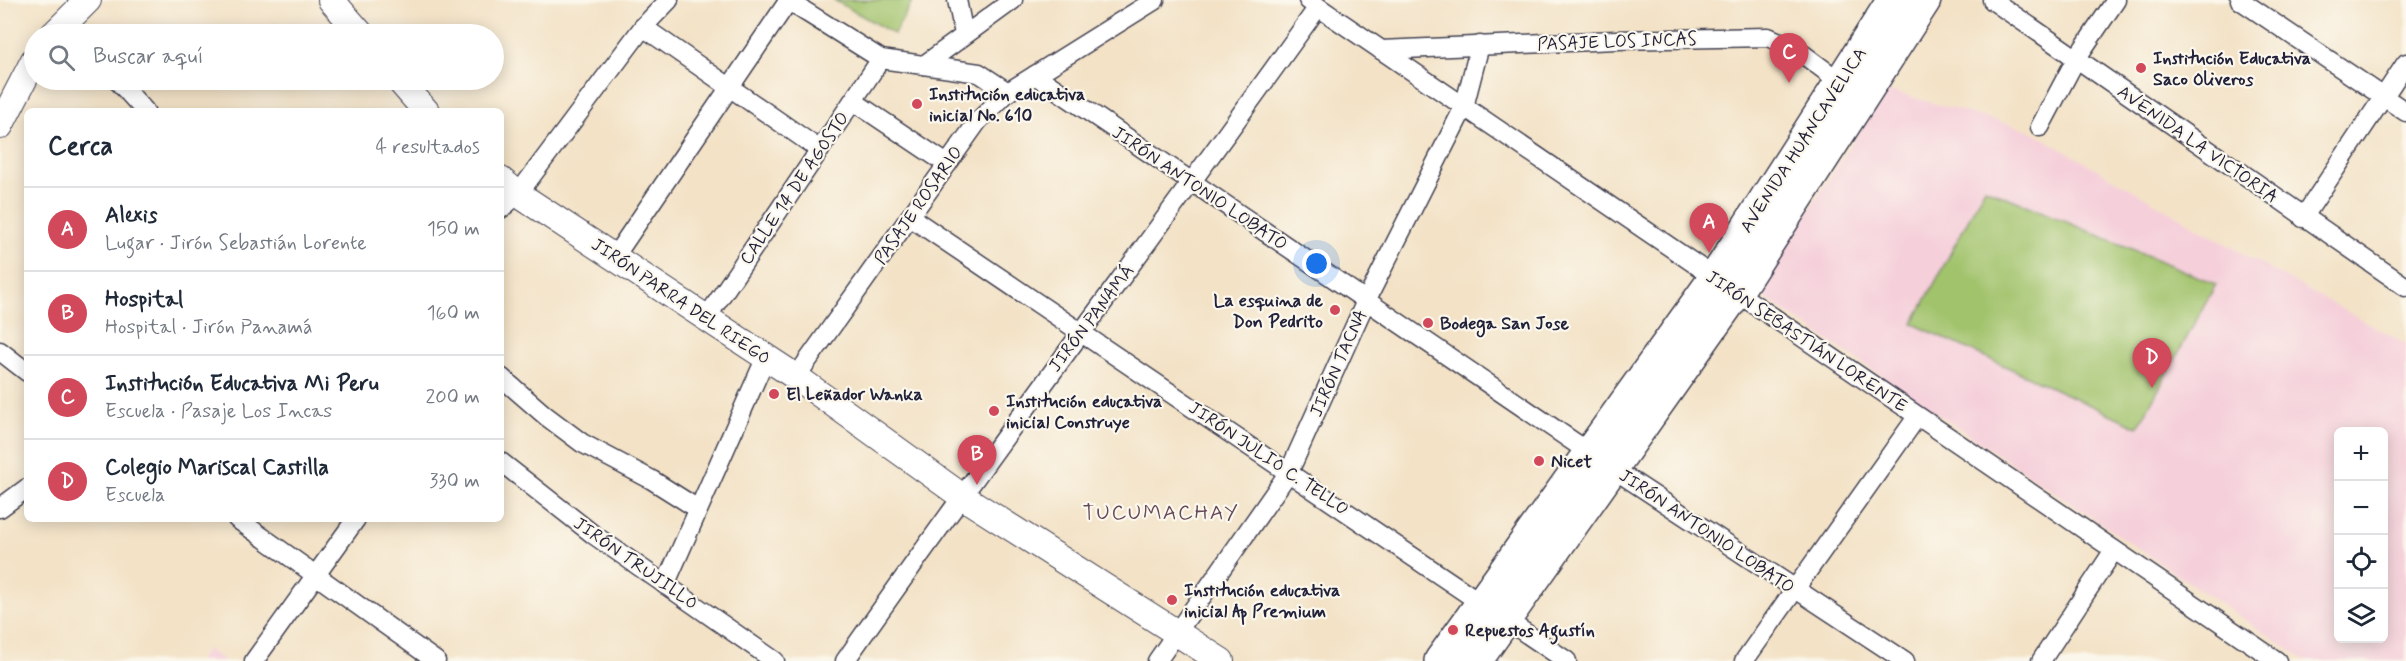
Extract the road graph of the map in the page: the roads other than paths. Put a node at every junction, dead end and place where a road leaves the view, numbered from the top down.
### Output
1 (88, 0) edge
2 (331, 0) edge
3 (669, 0) edge
4 (788, 0) edge
5 (957, 0) edge
6 (1013, 0) edge
7 (1155, 0) edge
8 (1894, 0) edge
9 (1924, 0) edge
10 (1992, 0) edge
11 (2116, 0) edge
12 (2240, 0) edge
13 (1313, 3) edge
14 (70, 24) edge
15 (352, 24) edge
16 (643, 27) junction
17 (964, 34) junction
18 (1480, 45) junction
19 (1381, 50) junction
20 (881, 59) junction
21 (2076, 59) junction
22 (2406, 63) edge
23 (924, 66) junction
24 (1035, 75) junction
25 (24, 79) edge
26 (1839, 81) junction
27 (730, 87) junction
28 (126, 90) edge
29 (408, 90) edge
30 (1008, 92) junction
31 (2384, 97) junction
32 (853, 100) junction
33 (1464, 107) junction
34 (142, 108) edge
35 (423, 108) edge
36 (2406, 112) edge
37 (0, 126) edge
38 (2040, 127) dead end
39 (820, 150) junction
40 (947, 164) junction
41 (1193, 183) junction
42 (507, 194) edge
43 (910, 217) junction
44 (2303, 218) junction
45 (615, 256) junction
46 (1725, 286) junction
47 (2406, 287) edge
48 (1366, 301) junction
49 (706, 317) junction
50 (1080, 333) junction
51 (0, 351) edge
52 (766, 357) junction
53 (24, 370) edge
54 (796, 377) junction
55 (504, 380) edge
56 (1917, 417) junction
57 (1601, 460) junction
58 (504, 464) edge
59 (1289, 472) junction
60 (24, 490) edge
61 (960, 495) junction
62 (0, 508) edge
63 (698, 509) junction
64 (241, 522) edge
65 (354, 522) edge
66 (2114, 550) junction
67 (316, 574) junction
68 (665, 585) junction
69 (1795, 590) junction
70 (1494, 610) junction
71 (1179, 633) junction
72 (427, 658) edge
73 (254, 661) edge
74 (775, 661) edge
75 (844, 661) edge
76 (1157, 661) edge
77 (1221, 661) edge
78 (1441, 661) edge
79 (1475, 661) edge
80 (1567, 661) edge
81 (1744, 661) edge
82 (1905, 661) edge
83 (2041, 661) edge
84 (2277, 661) edge

1 - 14 street
2 - 15 street
3 - 16 street
4 - 20 street
4 - 27 street
5 - 17 street
6 - 17 street
7 - 24 street, PASAJE ROSARIO
8 - 26 highway, AVENIDA HUANCAVELICA
9 - 46 highway, AVENIDA HUANCAVELICA
10 - 21 street, AVENIDA LA VICTORIA
11 - 21 street
12 - 31 street
13 - 19 street, JIRÓN SEBASTIÁN LORENTE
13 - 41 street, JIRÓN PANAMÁ
16 - 27 street
16 - 42 street
17 - 23 street
18 - 19 street, PASAJE LOS INCAS
18 - 26 street, PASAJE LOS INCAS
18 - 33 street, JIRÓN TACNA
19 - 33 street, JIRÓN SEBASTIÁN LORENTE
20 - 23 street
20 - 32 street, CALLE 14 DE AGOSTO
21 - 38 street
21 - 44 street, AVENIDA LA VICTORIA
22 - 31 street
23 - 30 street
24 - 30 street, PASAJE ROSARIO
24 - 41 street, JIRÓN ANTONIO LOBATO
25 - 37 street
26 - 46 highway, AVENIDA HUANCAVELICA
27 - 39 street
27 - 45 street
28 - 34 street
29 - 35 street
30 - 40 street, PASAJE ROSARIO
31 - 36 street
31 - 44 street
32 - 39 street, CALLE 14 DE AGOSTO
32 - 40 street
33 - 46 street, JIRÓN SEBASTIÁN LORENTE
33 - 48 street, JIRÓN TACNA
39 - 49 street, CALLE 14 DE AGOSTO
40 - 43 street, PASAJE ROSARIO
41 - 48 street, JIRÓN ANTONIO LOBATO
41 - 50 street, JIRÓN PANAMÁ
42 - 45 street, JIRÓN PARRA DEL RIEGO
43 - 50 street, JIRÓN JULIO C. TELLO
43 - 54 street, PASAJE ROSARIO
44 - 47 street, AVENIDA LA VICTORIA
45 - 49 street, JIRÓN PARRA DEL RIEGO
46 - 56 street, JIRÓN SEBASTIÁN LORENTE
46 - 57 highway, AVENIDA HUANCAVELICA
48 - 57 street, JIRÓN ANTONIO LOBATO
48 - 59 street, JIRÓN TACNA
49 - 52 street, JIRÓN PARRA DEL RIEGO
50 - 59 street, JIRÓN JULIO C. TELLO
50 - 61 street, JIRÓN PANAMÁ
51 - 53 street
52 - 54 street, JIRÓN PARRA DEL RIEGO
52 - 63 street
54 - 61 street, JIRÓN PARRA DEL RIEGO
55 - 63 street
56 - 66 street, JIRÓN SEBASTIÁN LORENTE
56 - 69 street
57 - 69 street, JIRÓN ANTONIO LOBATO
57 - 70 highway, AVENIDA HUANCAVELICA
58 - 68 street, JIRÓN TRUJILLO
59 - 70 street, JIRÓN JULIO C. TELLO
59 - 71 street, JIRÓN TACNA
60 - 62 street
61 - 71 street, JIRÓN PARRA DEL RIEGO
61 - 75 street, JIRÓN PANAMÁ
63 - 68 street
64 - 67 street
65 - 67 street
66 - 83 street
66 - 84 street, JIRÓN SEBASTIÁN LORENTE
67 - 72 street
67 - 73 street
68 - 74 street, JIRÓN TRUJILLO
69 - 81 street
69 - 82 street, JIRÓN ANTONIO LOBATO
70 - 78 highway, AVENIDA HUANCAVELICA
70 - 79 highway, AVENIDA HUANCAVELICA
70 - 80 street, JIRÓN JULIO C. TELLO
71 - 76 street, JIRÓN TACNA
71 - 77 street, JIRÓN PARRA DEL RIEGO

